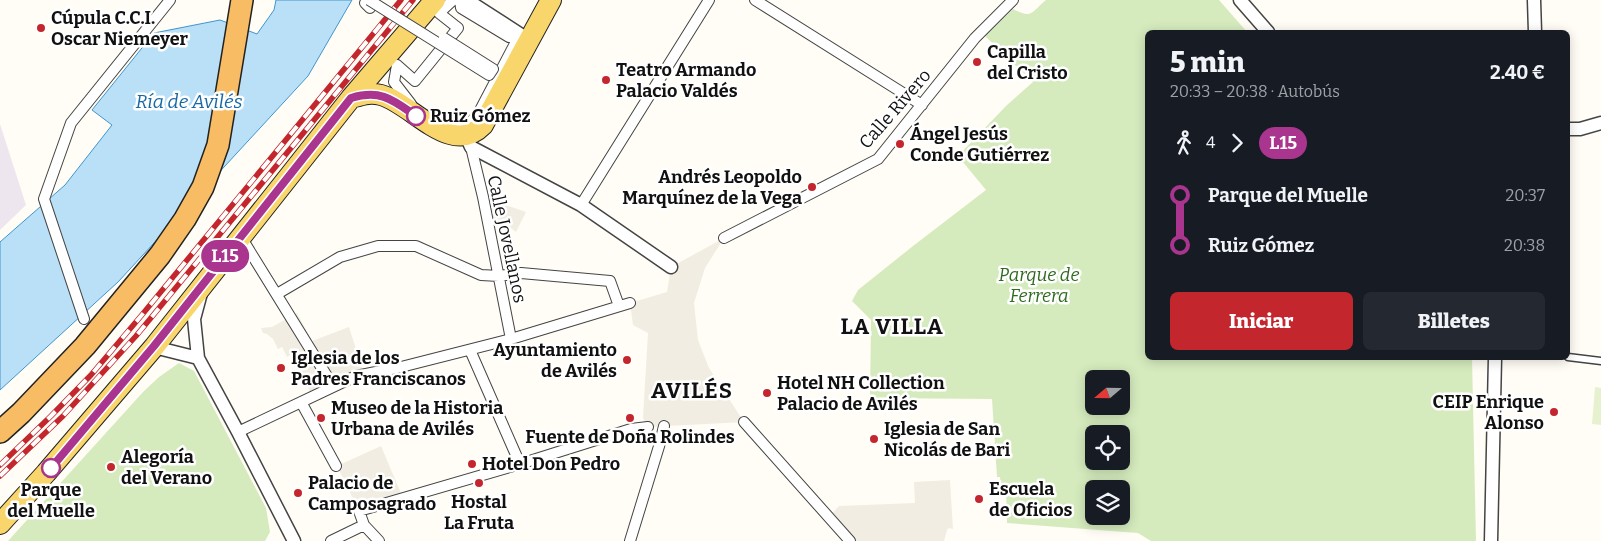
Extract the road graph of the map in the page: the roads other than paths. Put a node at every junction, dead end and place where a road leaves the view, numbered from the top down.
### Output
1 (170, 0) edge
2 (435, 0) edge
3 (453, 0) edge
4 (460, 0) edge
5 (467, 0) edge
6 (551, 0) edge
7 (710, 0) edge
8 (755, 0) edge
9 (1013, 0) edge
10 (1240, 0) edge
11 (1534, 0) edge
12 (242, 4) edge
13 (368, 4) edge
14 (1266, 30) edge
15 (1535, 30) edge
16 (525, 37) junction
17 (402, 40) junction
18 (443, 40) dead end
19 (351, 98) junction
20 (396, 102) junction
21 (922, 105) junction
22 (1601, 123) edge
23 (1572, 127) edge
24 (468, 142) junction
25 (580, 205) junction
26 (241, 237) junction
27 (724, 238) dead end
28 (671, 267) dead end
29 (499, 276) junction
30 (204, 282) junction
31 (277, 294) junction
32 (630, 304) dead end
33 (619, 306) junction
34 (84, 319) dead end
35 (511, 339) junction
36 (154, 346) junction
37 (470, 350) junction
38 (1570, 357) edge
39 (198, 358) junction
40 (1494, 360) edge
41 (1601, 360) edge
42 (333, 386) dead end
43 (301, 402) junction
44 (744, 422) dead end
45 (664, 426) dead end
46 (648, 427) dead end
47 (0, 432) edge
48 (238, 432) junction
49 (520, 464) junction
50 (336, 466) dead end
51 (0, 524) edge
52 (364, 525) junction
53 (294, 541) edge
54 (331, 541) edge
55 (379, 541) edge
56 (633, 541) edge
57 (850, 541) edge
58 (1491, 541) edge

1 - 34 street
2 - 17 main road
3 - 16 street
4 - 16 street
5 - 16 street
6 - 16 main road
7 - 25 street
8 - 21 street
9 - 21 street, Calle Rivero
10 - 14 street
11 - 15 street
12 - 47 highway
13 - 18 street, bridge
16 - 24 main road
17 - 19 main road
17 - 20 main road
19 - 20 main road
19 - 26 main road
20 - 24 main road
21 - 27 street, Calle Rivero
22 - 23 street
24 - 25 street
24 - 29 street, Calle Jovellanos
25 - 28 street
26 - 30 main road
26 - 31 street
29 - 31 street
29 - 33 street
29 - 35 street, Calle Jovellanos
30 - 36 main road
30 - 39 street
31 - 42 street
32 - 33 street
33 - 35 street
35 - 37 street
36 - 39 street
36 - 51 main road
37 - 43 street
37 - 49 street
38 - 41 lane
39 - 48 street
40 - 58 street
43 - 48 street
43 - 50 street
44 - 57 street
45 - 56 street
46 - 49 street
48 - 53 street
49 - 52 street
52 - 54 street
52 - 55 street

